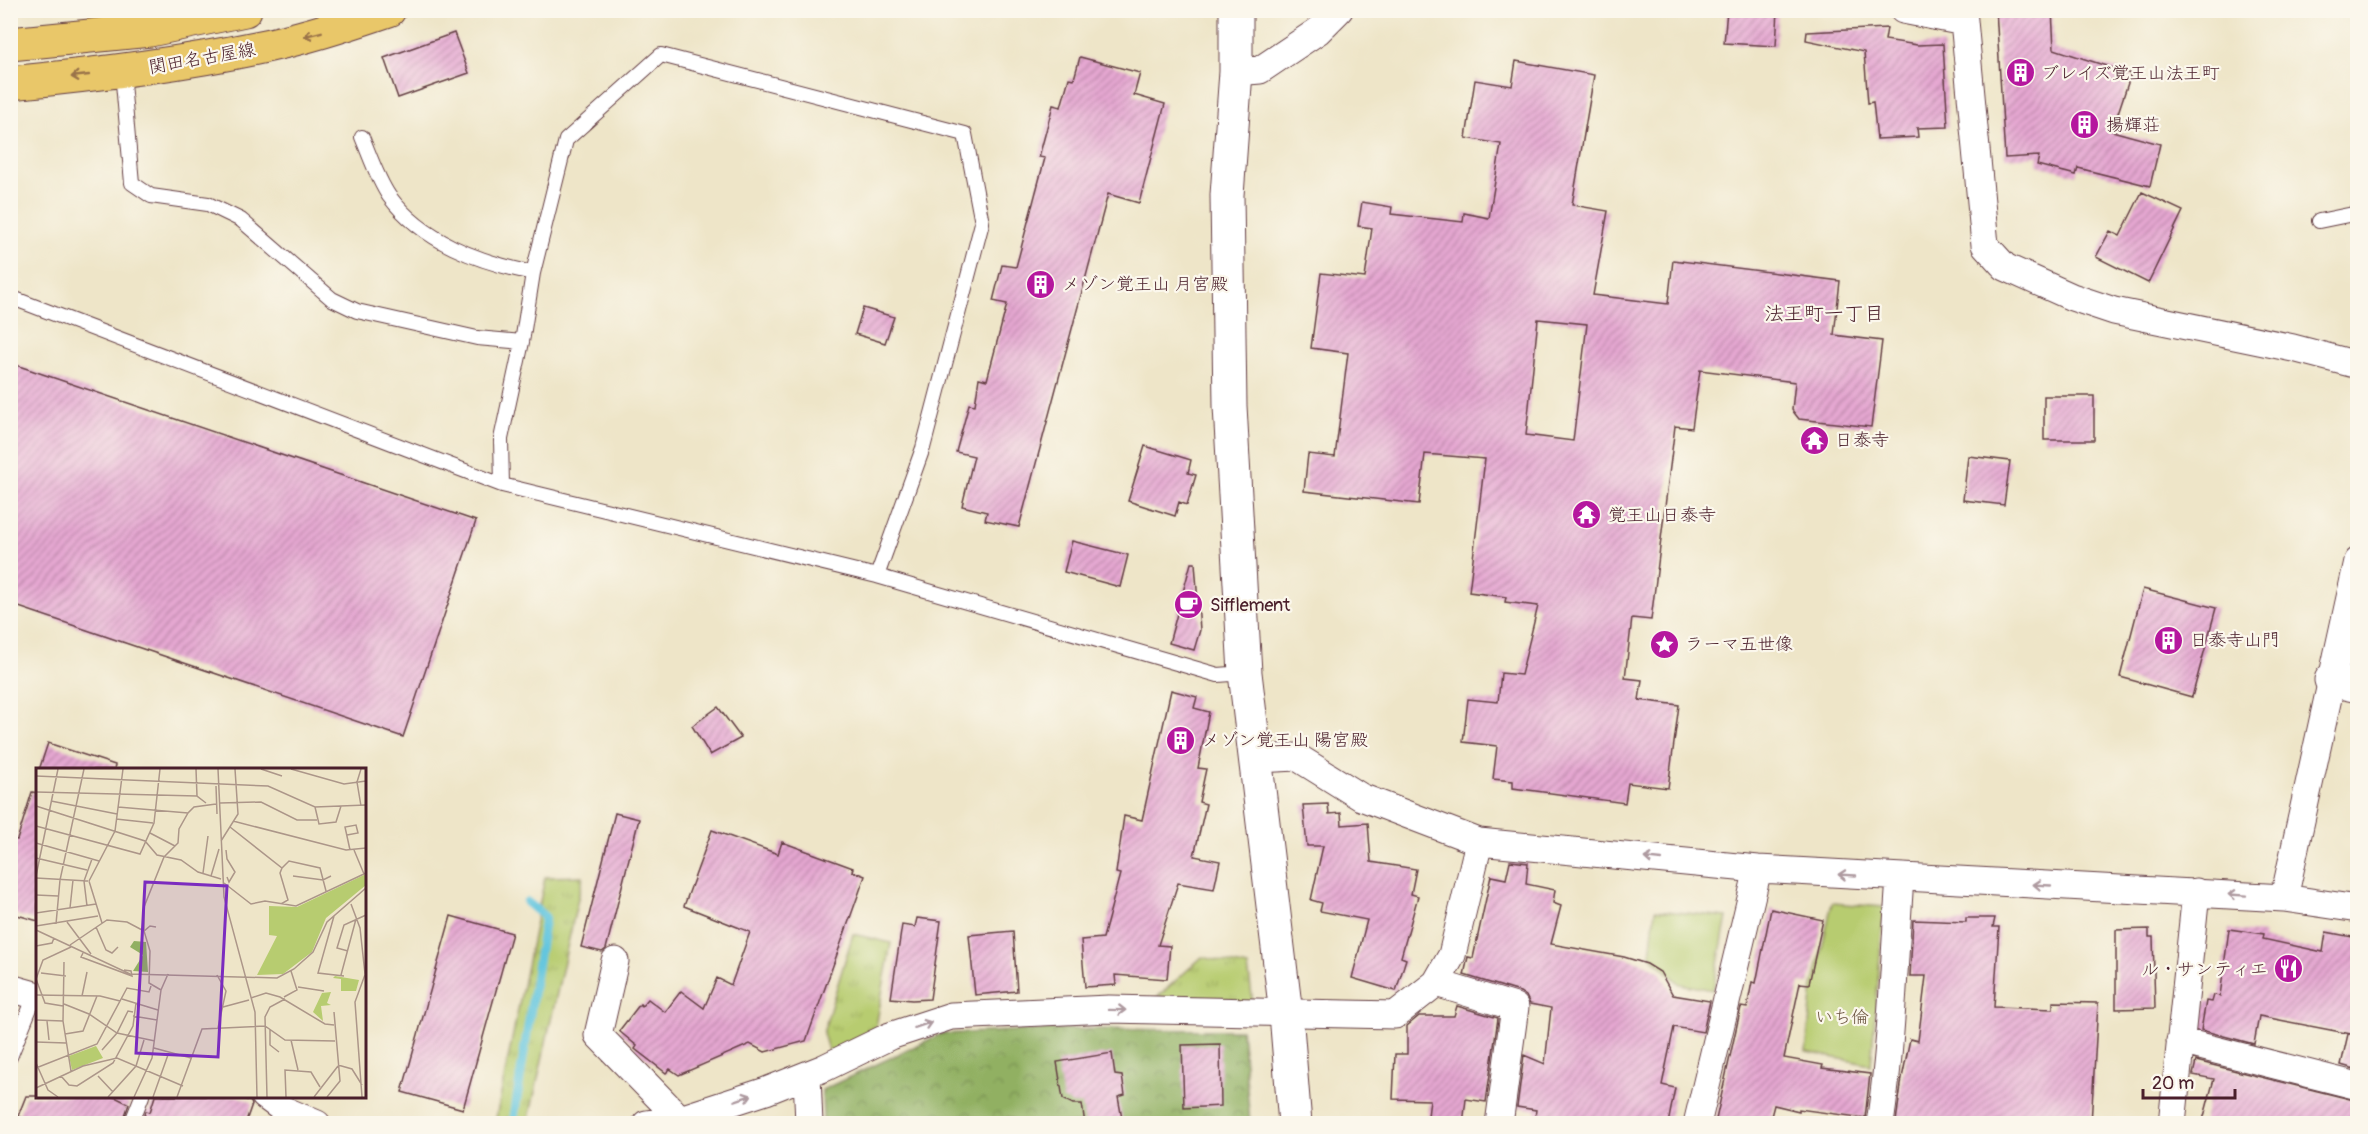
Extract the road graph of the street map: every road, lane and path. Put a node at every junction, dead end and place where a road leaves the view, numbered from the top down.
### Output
1 (245, 10) edge
2 (389, 10) edge
3 (1236, 10) edge
4 (1339, 10) edge
5 (1903, 10) edge
6 (1963, 16) edge
7 (10, 44) edge
8 (122, 72) junction
9 (1236, 72) junction
10 (10, 83) edge
11 (362, 137) dead end
12 (2358, 213) edge
13 (2319, 221) dead end
14 (533, 273) junction
15 (10, 297) edge
16 (522, 342) junction
17 (2358, 365) edge
18 (502, 485) junction
19 (2358, 561) edge
20 (877, 576) junction
21 (1245, 673) junction
22 (2344, 683) edge
23 (1255, 759) junction
24 (1479, 842) junction
25 (1758, 869) junction
26 (1900, 878) junction
27 (2196, 892) junction
28 (2284, 898) junction
29 (2358, 909) edge
30 (615, 961) dead end
31 (1436, 983) junction
32 (28, 993) edge
33 (1286, 1014) junction
34 (2180, 1041) junction
35 (10, 1057) edge
36 (807, 1075) junction
37 (2358, 1086) edge
38 (141, 1098) edge
39 (267, 1098) edge
40 (288, 1118) edge
41 (679, 1121) edge
42 (131, 1124) edge
43 (317, 1124) edge
44 (646, 1124) edge
45 (809, 1124) edge
46 (1295, 1124) edge
47 (1499, 1124) edge
48 (1697, 1124) edge
49 (1880, 1124) edge
50 (2172, 1124) edge

1 - 7 main road, 関田名古屋線
2 -> 8 main road, 関田名古屋線
3 - 9 street
4 - 9 street
5 - 6 street
6 - 17 street
8 -> 10 main road, 関田名古屋線
8 - 16 lane
9 - 21 street
11 - 14 lane
12 - 13 lane
14 - 16 lane
14 - 20 lane
15 - 18 lane
16 - 18 lane
18 - 20 lane
19 - 22 street
20 - 21 lane
21 - 23 street
22 - 28 street
23 - 24 street
23 - 33 street
25 -> 24 street
24 - 31 street
26 -> 25 street
25 - 48 street
27 -> 26 street
26 - 49 street
28 -> 27 street
27 - 34 street
28 - 29 street
30 - 41 street
31 - 33 street
31 - 47 street
32 - 35 lane
36 -> 33 street
33 - 46 street
34 - 37 street
34 - 50 street
41 -> 36 street
36 - 45 street
38 - 42 lane
39 - 40 street
40 - 43 street
41 - 44 street

